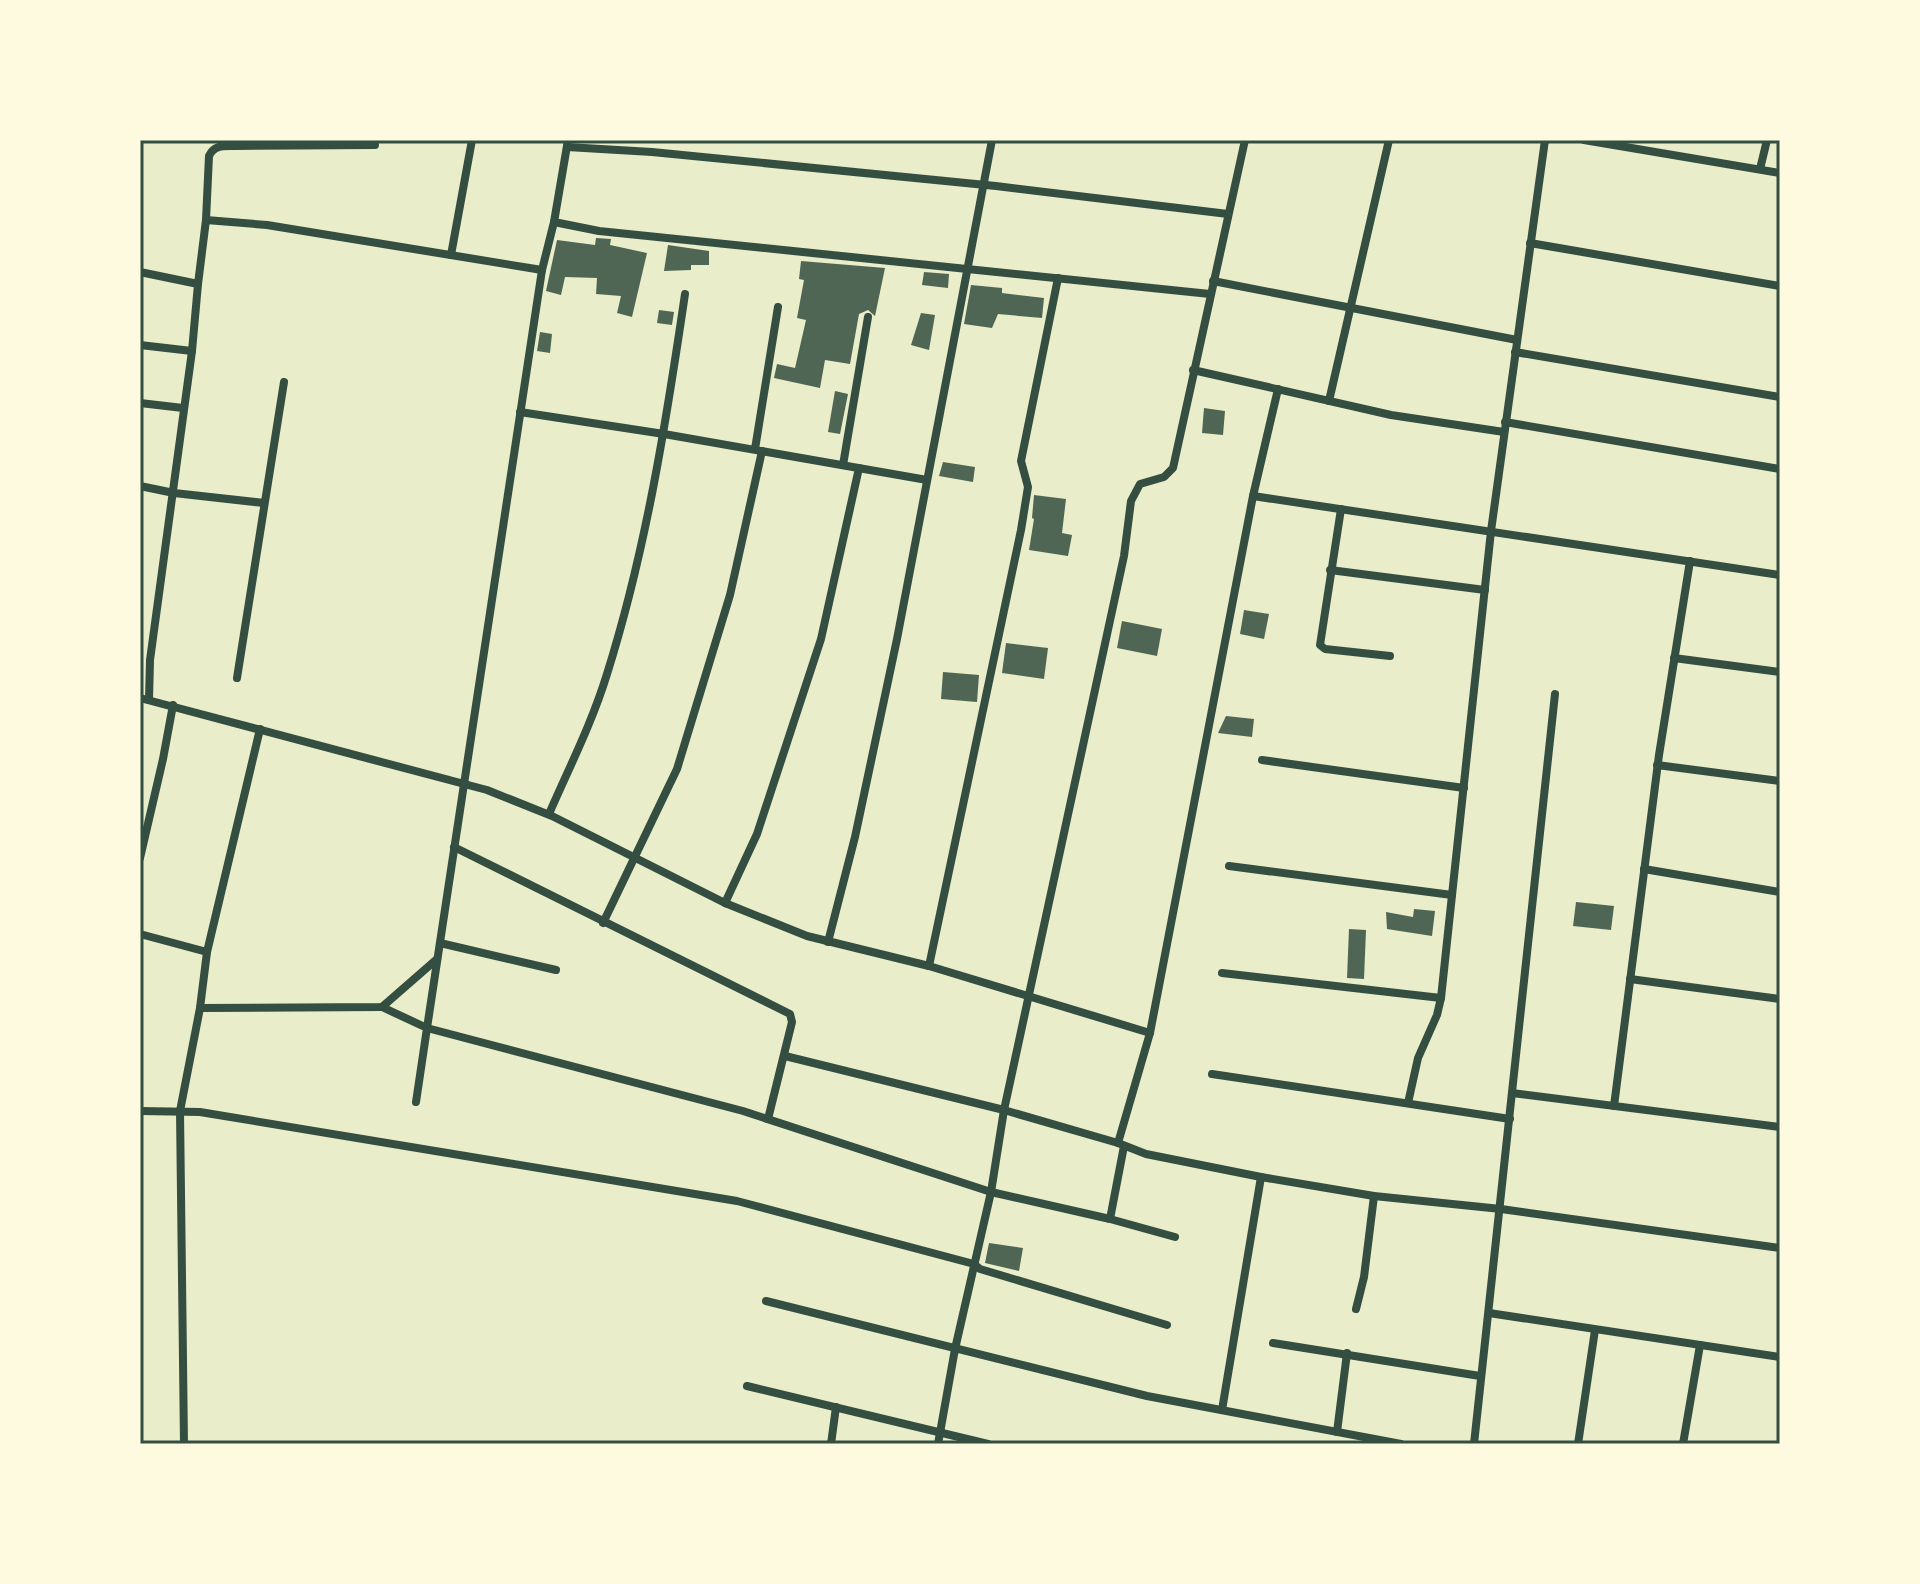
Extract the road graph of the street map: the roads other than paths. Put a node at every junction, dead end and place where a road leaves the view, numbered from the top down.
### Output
1 (472, 140) edge
2 (992, 140) edge
3 (1245, 140) edge
4 (1545, 140) edge
5 (1584, 140) edge
6 (1767, 140) edge
7 (1386, 141) edge
8 (568, 143) edge
9 (375, 145) dead end
10 (1760, 169) junction
11 (1780, 173) edge
12 (984, 185) junction
13 (1228, 214) junction
14 (206, 220) junction
15 (554, 222) junction
16 (1530, 243) junction
17 (451, 255) junction
18 (542, 270) junction
19 (967, 270) junction
20 (140, 272) edge
21 (1058, 278) junction
22 (1213, 281) junction
23 (198, 284) junction
24 (1780, 286) edge
25 (685, 294) dead end
26 (1210, 294) junction
27 (778, 307) dead end
28 (1351, 310) junction
29 (868, 317) dead end
30 (1517, 340) junction
31 (140, 345) edge
32 (192, 351) junction
33 (1515, 352) junction
34 (1193, 370) junction
35 (284, 382) dead end
36 (1278, 389) junction
37 (1780, 397) edge
38 (1329, 401) junction
39 (140, 403) edge
40 (183, 408) junction
41 (520, 412) junction
42 (1505, 427) junction
43 (664, 434) junction
44 (759, 450) junction
45 (843, 465) junction
46 (859, 468) junction
47 (1780, 469) edge
48 (927, 480) junction
49 (140, 486) edge
50 (174, 493) junction
51 (1253, 496) junction
52 (264, 503) junction
53 (1341, 509) junction
54 (1491, 531) junction
55 (1690, 561) junction
56 (1330, 570) junction
57 (1780, 575) edge
58 (1485, 590) junction
59 (1390, 656) dead end
60 (1674, 658) junction
61 (1780, 672) edge
62 (237, 678) dead end
63 (1555, 694) dead end
64 (145, 699) edge
65 (173, 705) junction
66 (260, 729) junction
67 (1262, 760) dead end
68 (1657, 765) junction
69 (1780, 781) edge
70 (464, 784) junction
71 (1464, 788) junction
72 (549, 814) junction
73 (454, 847) junction
74 (635, 856) junction
75 (140, 858) edge
76 (1229, 866) dead end
77 (1644, 869) junction
78 (1780, 892) edge
79 (1452, 895) junction
80 (725, 903) junction
81 (603, 923) junction
82 (140, 934) edge
83 (828, 942) junction
84 (440, 943) junction
85 (207, 952) junction
86 (437, 958) junction
87 (929, 966) junction
88 (556, 970) dead end
89 (1222, 973) dead end
90 (1630, 979) junction
91 (1030, 995) junction
92 (1441, 998) junction
93 (1780, 999) edge
94 (382, 1007) junction
95 (200, 1008) junction
96 (427, 1028) junction
97 (1150, 1033) junction
98 (785, 1056) junction
99 (1212, 1074) dead end
100 (1512, 1093) junction
101 (416, 1102) dead end
102 (1408, 1103) junction
103 (1614, 1106) junction
104 (1004, 1110) junction
105 (140, 1111) edge
106 (180, 1111) junction
107 (768, 1119) junction
108 (1510, 1119) junction
109 (1780, 1127) edge
110 (1121, 1144) junction
111 (1261, 1177) junction
112 (991, 1192) junction
113 (1374, 1196) junction
114 (1501, 1209) junction
115 (1110, 1219) junction
116 (1175, 1237) dead end
117 (1780, 1248) edge
118 (974, 1264) junction
119 (766, 1301) dead end
120 (1356, 1309) dead end
121 (1489, 1313) junction
122 (1167, 1325) dead end
123 (1595, 1330) junction
124 (1273, 1343) dead end
125 (1700, 1345) junction
126 (955, 1349) junction
127 (1347, 1353) junction
128 (1780, 1357) edge
129 (1480, 1376) junction
130 (747, 1386) dead end
131 (836, 1407) junction
132 (1222, 1410) junction
133 (941, 1432) junction
134 (1337, 1432) junction
135 (184, 1444) edge
136 (831, 1444) edge
137 (938, 1444) edge
138 (988, 1444) edge
139 (1401, 1444) edge
140 (1474, 1444) edge
141 (1578, 1444) edge
142 (1683, 1444) edge

1 - 17 street
2 - 12 street
3 - 13 street
4 - 16 street
5 - 10 street
6 - 10 street
7 - 28 street
8 - 12 street
8 - 15 street
9 - 14 street
10 - 11 street
12 - 13 street
12 - 19 street
13 - 22 street
14 - 17 street
14 - 23 street
15 - 18 street
15 - 19 street
16 - 24 street
16 - 30 street
17 - 18 street
18 - 41 street
19 - 21 street
19 - 48 street
20 - 23 street
21 - 26 street
21 - 87 street
22 - 26 street
22 - 28 street
23 - 32 street
25 - 43 street
26 - 34 street
27 - 44 street
28 - 30 street
28 - 38 street
29 - 45 street
30 - 33 street
31 - 32 street
32 - 40 street
33 - 37 street
33 - 42 street
34 - 36 street
34 - 91 street
35 - 52 street
36 - 38 street
36 - 51 street
38 - 42 street
39 - 40 street
40 - 50 street
41 - 43 street
41 - 70 street
42 - 47 street
42 - 54 street
43 - 44 street
43 - 72 street
44 - 45 street
44 - 74 street
45 - 46 street
46 - 48 street
46 - 80 street
48 - 83 street
49 - 50 street
50 - 52 street
50 - 64 street
51 - 53 street
51 - 97 street
52 - 62 street
53 - 54 street
53 - 56 street
54 - 55 street
54 - 58 street
55 - 57 street
55 - 60 street
56 - 58 street
56 - 59 street
58 - 71 street
60 - 61 street
60 - 68 street
63 - 100 street
64 - 65 street
65 - 66 street
65 - 75 street
66 - 70 street
66 - 85 street
67 - 71 street
68 - 69 street
68 - 77 street
70 - 72 street
70 - 73 street
71 - 79 street
72 - 74 street
73 - 81 street
73 - 84 street
74 - 80 street
74 - 81 street
76 - 79 street
77 - 78 street
77 - 90 street
79 - 92 street
80 - 83 street
81 - 98 street
82 - 85 street
83 - 87 street
84 - 86 street
84 - 88 street
85 - 95 street
86 - 94 street
86 - 96 street
87 - 91 street
89 - 92 street
90 - 93 street
90 - 103 street
91 - 97 street
91 - 104 street
92 - 102 street
94 - 95 street
94 - 96 street
95 - 106 street
96 - 101 street
96 - 107 street
97 - 110 street
98 - 104 street
98 - 107 street
99 - 102 street
100 - 103 street
100 - 108 street
102 - 108 street
103 - 109 street
104 - 110 street
104 - 112 street
105 - 106 street
106 - 118 street
106 - 135 street
107 - 112 street
108 - 114 street
110 - 111 street
110 - 115 street
111 - 113 street
111 - 132 street
112 - 115 street
112 - 118 street
113 - 114 street
113 - 120 street
114 - 117 street
114 - 121 street
115 - 116 street
118 - 122 street
118 - 126 street
119 - 126 street
121 - 123 street
121 - 129 street
123 - 125 street
123 - 141 street
124 - 127 street
125 - 128 street
125 - 142 street
126 - 132 street
126 - 133 street
127 - 129 street
127 - 134 street
129 - 140 street
130 - 131 street
131 - 133 street
131 - 136 street
132 - 134 street
133 - 137 street
133 - 138 street
134 - 139 street

